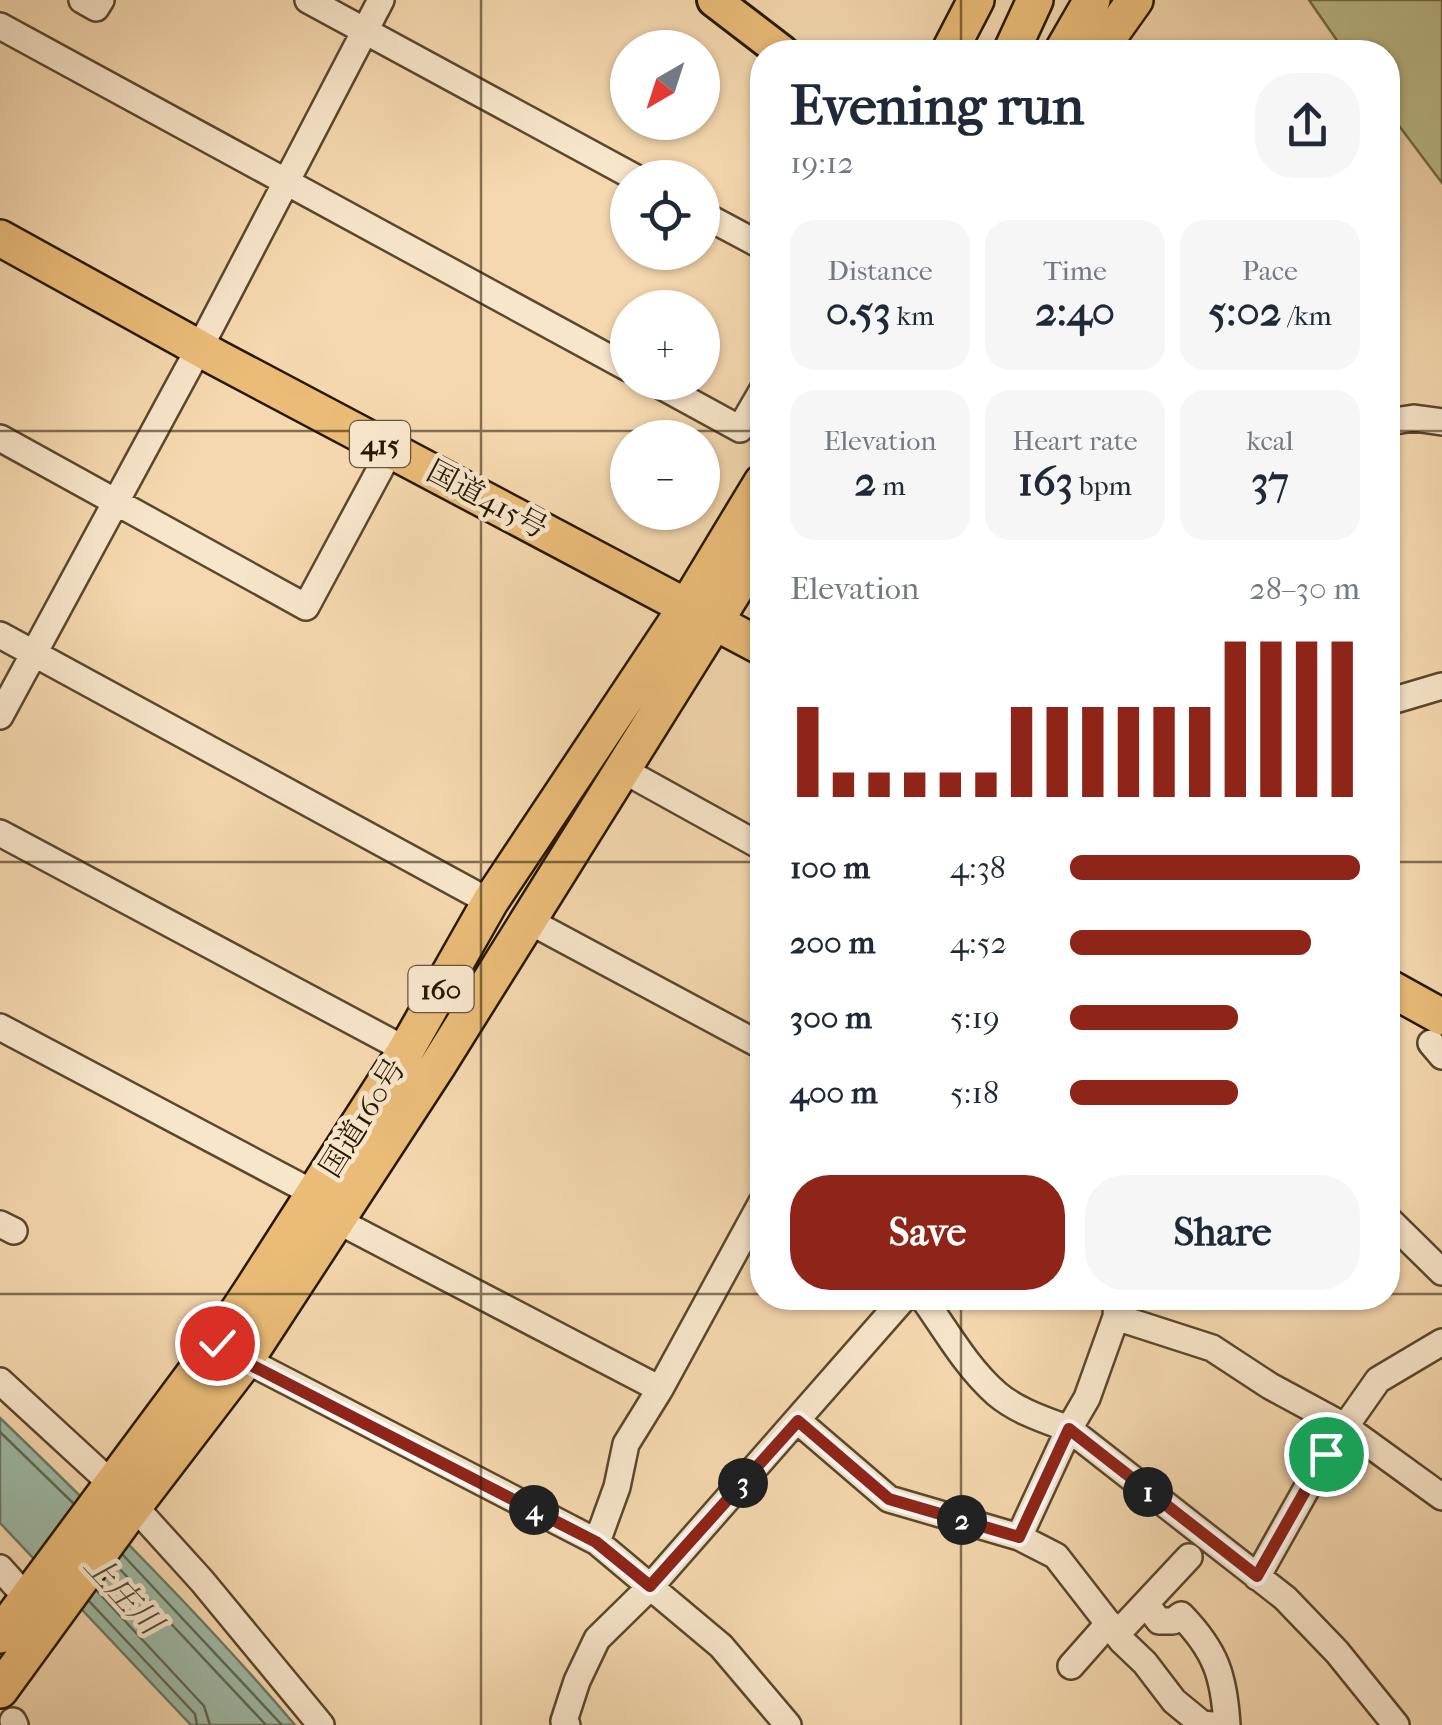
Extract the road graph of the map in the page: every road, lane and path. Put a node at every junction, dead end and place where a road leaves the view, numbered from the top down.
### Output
1 (82, 0) edge
2 (101, 0) edge
3 (308, 0) edge
4 (382, 0) edge
5 (714, 0) edge
6 (976, 0) edge
7 (1035, 0) edge
8 (1092, 0) edge
9 (1135, 0) edge
10 (0, 26) edge
11 (367, 31) junction
12 (766, 40) edge
13 (956, 40) edge
14 (1017, 40) edge
15 (1069, 40) edge
16 (1107, 40) edge
17 (610, 164) edge
18 (286, 180) junction
19 (720, 224) edge
20 (0, 238) edge
21 (750, 240) edge
22 (200, 348) junction
23 (610, 358) edge
24 (686, 400) edge
25 (750, 412) edge
26 (1400, 420) edge
27 (1442, 422) edge
28 (0, 438) edge
29 (390, 449) junction
30 (116, 502) junction
31 (750, 508) edge
32 (750, 559) edge
33 (701, 614) junction
34 (0, 634) edge
35 (750, 641) edge
36 (34, 653) junction
37 (1442, 686) edge
38 (1400, 698) edge
39 (0, 716) edge
40 (623, 770) junction
41 (0, 833) edge
42 (750, 840) edge
43 (490, 902) junction
44 (529, 920) junction
45 (1400, 1000) edge
46 (0, 1028) edge
47 (1438, 1039) edge
48 (750, 1040) edge
49 (406, 1050) junction
50 (325, 1207) junction
51 (750, 1224) edge
52 (1400, 1232) edge
53 (1442, 1272) edge
54 (894, 1310) edge
55 (931, 1310) edge
56 (1115, 1310) edge
57 (1123, 1310) edge
58 (1442, 1342) edge
59 (231, 1352) junction
60 (0, 1381) edge
61 (660, 1389) junction
62 (798, 1421) junction
63 (1344, 1426) junction
64 (1069, 1429) junction
65 (119, 1493) junction
66 (1442, 1497) edge
67 (1019, 1537) junction
68 (596, 1542) junction
69 (1189, 1556) dead end
70 (0, 1568) edge
71 (1257, 1576) junction
72 (650, 1586) junction
73 (41, 1598) junction
74 (1146, 1604) junction
75 (1113, 1629) junction
76 (0, 1634) edge
77 (1071, 1666) dead end
78 (9, 1712) edge
79 (321, 1725) edge
80 (567, 1725) edge
81 (788, 1725) edge
82 (1212, 1725) edge
83 (1227, 1725) edge
84 (1396, 1725) edge

1 - 2 street
3 - 11 street
4 - 11 street
5 - 12 main road
6 - 13 highway
7 - 14 highway
8 - 15 highway
9 - 16 highway
10 - 18 street
11 - 17 street
11 - 18 street
18 - 22 street
18 - 23 street
19 - 21 street
20 - 22 highway, 国道415号 / 415
22 - 29 highway, 国道415号 / 415
22 - 30 street
24 - 25 street
26 - 27 street
28 - 30 street
29 - 30 street
29 - 33 highway, 国道415号 / 415
30 - 36 street
31 - 33 highway, 国道160号 / 160
32 - 33 highway, 国道160号 / 160
33 - 35 highway, 国道415号 / 415
33 - 40 highway, 国道160号 / 160
33 - 43 highway, 国道160号 / 160
34 - 36 street
36 - 39 street
36 - 43 street
37 - 38 street
40 - 42 street
40 - 44 highway, 国道160号 / 160
41 - 49 street
43 - 49 highway, 国道160号 / 160
44 - 48 street
44 - 50 highway, 国道160号 / 160
45 - 47 highway
46 - 50 street
49 - 50 highway, 国道160号 / 160
50 - 59 highway, 国道160号 / 160
50 - 61 street
51 - 61 street
52 - 53 street
54 - 62 street
55 - 64 street
56 - 64 street
57 - 63 street
58 - 63 street
59 - 65 highway, 国道160号 / 160
59 - 68 street
60 - 65 street
61 - 68 street
62 - 67 street
62 - 72 street
63 - 66 street
63 - 71 street
64 - 67 street
64 - 71 street
65 - 73 highway, 国道160号 / 160
65 - 79 street
67 - 75 street
68 - 72 street
69 - 74 street
70 - 73 street
71 - 84 street
72 - 80 street
72 - 81 street
73 - 76 highway, 国道160号 / 160
73 - 78 highway, 国道160号 / 160
74 - 75 street
74 - 83 street
75 - 77 street
75 - 82 street

